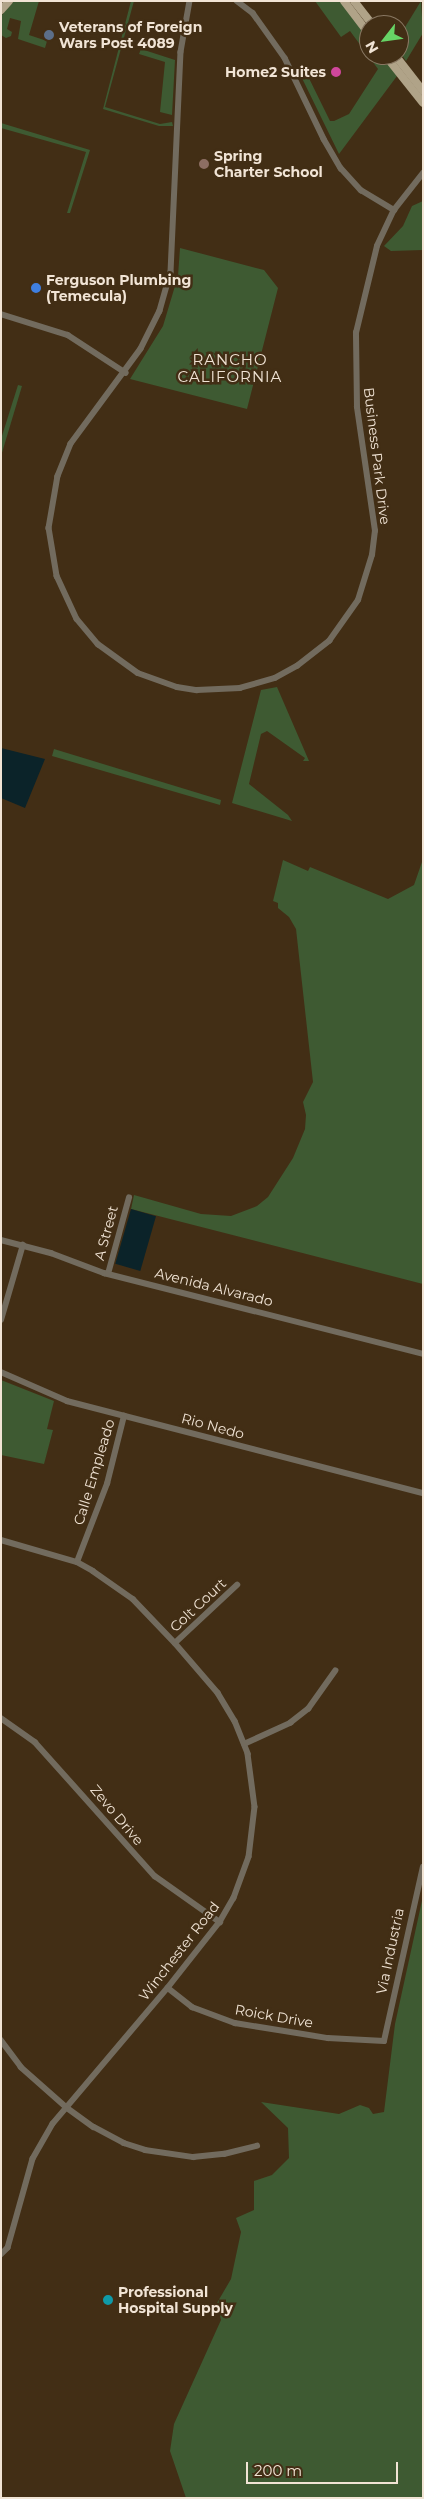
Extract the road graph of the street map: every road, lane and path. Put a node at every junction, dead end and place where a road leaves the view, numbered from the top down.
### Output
1 (9, 1) edge
2 (190, 1) edge
3 (237, 1) edge
4 (344, 1) edge
5 (354, 1) edge
6 (1, 10) edge
7 (364, 15) edge
8 (359, 21) edge
9 (393, 65) edge
10 (404, 65) edge
11 (423, 91) edge
12 (423, 104) edge
13 (423, 173) edge
14 (394, 210) junction
15 (1, 314) edge
16 (126, 373) junction
17 (129, 1198) dead end
18 (1, 1240) edge
19 (23, 1245) junction
20 (108, 1274) junction
21 (1, 1320) edge
22 (423, 1354) edge
23 (1, 1372) edge
24 (124, 1416) junction
25 (423, 1494) edge
26 (1, 1540) edge
27 (77, 1562) junction
28 (238, 1585) dead end
29 (175, 1643) junction
30 (335, 1671) dead end
31 (1, 1718) edge
32 (244, 1744) junction
33 (423, 1867) edge
34 (220, 1922) junction
35 (168, 1988) junction
36 (1, 2040) edge
37 (384, 2041) joint
38 (66, 2107) junction
39 (257, 2146) dead end
40 (2, 2254) edge

1 - 6 main road
2 - 16 street, Business Park Drive
3 - 14 street
4 - 8 main road
5 - 7 main road
9 - 12 main road
10 - 11 main road
13 - 14 street, Business Park Drive
14 - 16 street, Business Park Drive
15 - 16 street
17 - 20 street, A Street
18 - 19 street, Avenida Alvarado
19 - 20 street, Avenida Alvarado
19 - 21 street
20 - 22 street, Avenida Alvarado
23 - 24 street, Rio Nedo
24 - 25 street, Rio Nedo
24 - 27 street, Calle Empleado
26 - 27 street, Winchester Road
27 - 29 street, Winchester Road
28 - 29 street, Colt Court
29 - 32 street, Winchester Road
30 - 32 street
31 - 34 street, Zevo Drive
32 - 34 street, Winchester Road
33 - 37 street, Via Industria
34 - 35 street, Winchester Road
35 - 37 street, Roick Drive
35 - 38 street, Winchester Road
36 - 38 street
38 - 39 street
38 - 40 street, Winchester Road

